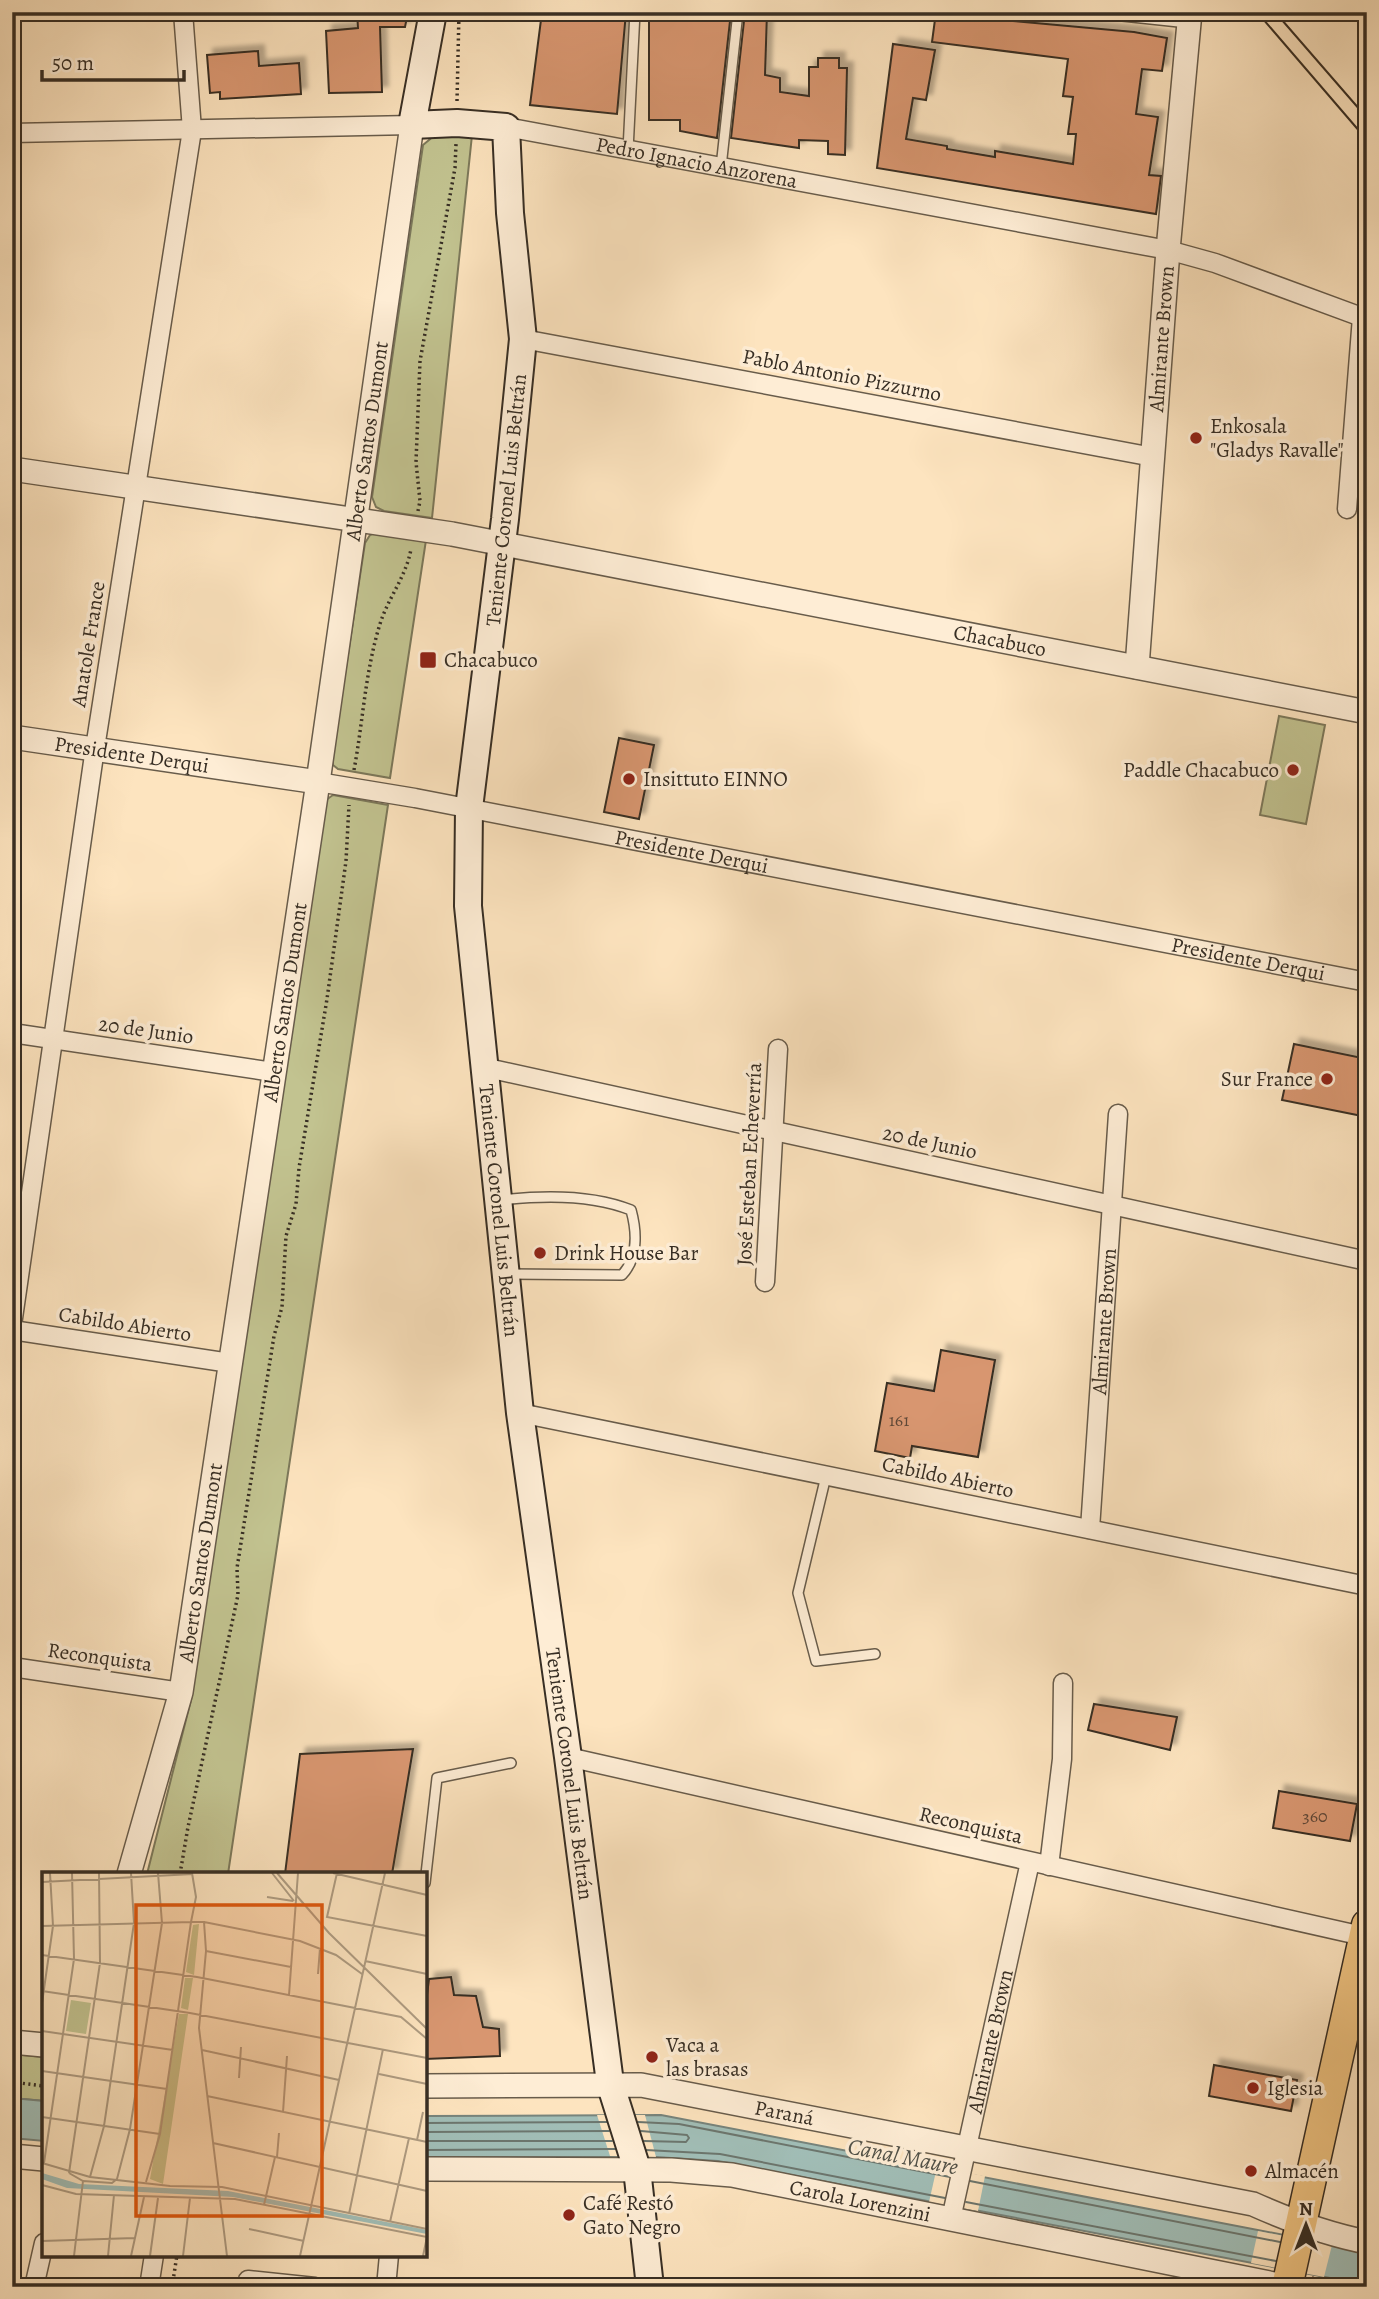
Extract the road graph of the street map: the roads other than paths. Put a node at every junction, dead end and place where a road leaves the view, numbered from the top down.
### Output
1 (183, 12) edge
2 (433, 12) edge
3 (635, 12) edge
4 (738, 12) edge
5 (1085, 12) edge
6 (1190, 18) edge
7 (412, 125) junction
8 (506, 127) junction
9 (192, 130) junction
10 (12, 133) edge
11 (628, 150) junction
12 (722, 167) junction
13 (1168, 250) junction
14 (1364, 318) edge
15 (523, 339) junction
16 (1153, 457) junction
17 (12, 469) edge
18 (136, 488) junction
19 (1347, 509) dead end
20 (355, 520) junction
21 (502, 544) junction
22 (1137, 667) junction
23 (1367, 712) edge
24 (12, 737) edge
25 (95, 748) junction
26 (318, 782) junction
27 (469, 808) junction
28 (1367, 982) edge
29 (12, 1033) edge
30 (54, 1040) junction
31 (778, 1049) dead end
32 (483, 1067) junction
33 (273, 1072) junction
34 (1118, 1114) dead end
35 (774, 1131) junction
36 (499, 1200) junction
37 (1112, 1205) junction
38 (1367, 1261) edge
39 (507, 1274) junction
40 (765, 1282) dead end
41 (12, 1327) edge
42 (230, 1363) junction
43 (520, 1413) junction
44 (826, 1476) junction
45 (1090, 1529) junction
46 (1367, 1586) edge
47 (875, 1654) dead end
48 (12, 1667) edge
49 (1063, 1683) dead end
50 (181, 1692) junction
51 (568, 1757) junction
52 (511, 1763) dead end
53 (1030, 1862) junction
54 (1049, 1866) junction
55 (130, 1872) edge
56 (426, 1872) edge
57 (1366, 1933) edge
58 (12, 2042) edge
59 (42, 2045) edge
60 (610, 2083) junction
61 (427, 2086) edge
62 (966, 2148) junction
63 (12, 2156) edge
64 (42, 2159) edge
65 (635, 2163) junction
66 (427, 2169) edge
67 (953, 2213) junction
68 (1299, 2231) junction
69 (1367, 2242) edge
70 (42, 2252) edge
71 (154, 2257) edge
72 (389, 2257) edge
73 (248, 2280) dead end
74 (1288, 2283) edge
75 (34, 2287) edge
76 (149, 2287) edge
77 (315, 2287) edge
78 (386, 2287) edge
79 (650, 2287) edge

1 - 9 street, Anatole France
2 - 7 main road
3 - 11 lane
4 - 12 lane
5 - 6 lane
6 - 13 street, Almirante Brown
7 - 8 main road, Pedro Ignacio Anzorena
7 - 9 street, Pedro Ignacio Anzorena
7 - 20 street, Alberto Santos Dumont
8 - 11 street, Pedro Ignacio Anzorena
8 - 15 main road, Teniente Coronel Luis Beltrán
9 - 10 street, Pedro Ignacio Anzorena
9 - 18 street, Anatole France
11 - 12 street, Pedro Ignacio Anzorena
12 - 13 street, Pedro Ignacio Anzorena
13 - 14 street, Pedro Ignacio Anzorena
13 - 16 street, Almirante Brown
14 - 19 street
15 - 16 street, Pablo Antonio Pizzurno
15 - 21 main road, Teniente Coronel Luis Beltrán
16 - 22 street, Almirante Brown
17 - 18 street, Chacabuco
18 - 20 street, Chacabuco
18 - 25 street, Anatole France
20 - 21 street, Chacabuco
20 - 26 street, Alberto Santos Dumont
21 - 22 street, Chacabuco
21 - 27 main road, Teniente Coronel Luis Beltrán
22 - 23 street, Chacabuco
24 - 25 street, Presidente Derqui
25 - 26 street, Presidente Derqui
25 - 30 street, Anatole France
26 - 27 street, Presidente Derqui
26 - 33 street, Alberto Santos Dumont
27 - 28 street, Presidente Derqui
27 - 32 main road, Teniente Coronel Luis Beltrán
29 - 30 street, 20 de Junio
30 - 33 street, 20 de Junio
30 - 41 street, Anatole France
31 - 35 street, José Esteban Echeverría
32 - 35 street, 20 de Junio
32 - 36 main road, Teniente Coronel Luis Beltrán
33 - 42 street, Alberto Santos Dumont
34 - 37 street, Almirante Brown
35 - 37 street, 20 de Junio
35 - 40 street, José Esteban Echeverría
36 - 39 main road, Teniente Coronel Luis Beltrán
36 - 39 lane
37 - 38 street, 20 de Junio
37 - 45 street, Almirante Brown
39 - 43 main road, Teniente Coronel Luis Beltrán
41 - 42 street, Cabildo Abierto
42 - 50 street, Alberto Santos Dumont
43 - 44 street, Cabildo Abierto
43 - 51 main road, Teniente Coronel Luis Beltrán
44 - 45 street, Cabildo Abierto
44 - 47 lane
45 - 46 street, Cabildo Abierto
48 - 50 street, Reconquista
49 - 54 street
50 - 55 street, Alberto Santos Dumont
51 - 53 street, Reconquista
51 - 60 main road, Teniente Coronel Luis Beltrán
52 - 56 lane
53 - 54 street, Reconquista
53 - 62 street, Almirante Brown
54 - 57 street, Reconquista
57 - 68 main road
58 - 59 street
60 - 61 street, Paraná
60 - 62 street, Paraná
60 - 65 main road, Teniente Coronel Luis Beltrán
62 - 67 street, Almirante Brown
62 - 68 street, Paraná
63 - 64 street
65 - 66 street, Carola Lorenzini
65 - 67 street, Carola Lorenzini
65 - 79 main road, Teniente Coronel Luis Beltrán
67 - 74 street, Carola Lorenzini
68 - 69 street, Paraná
68 - 74 main road
70 - 75 street
71 - 76 street
72 - 78 street
73 - 77 street

